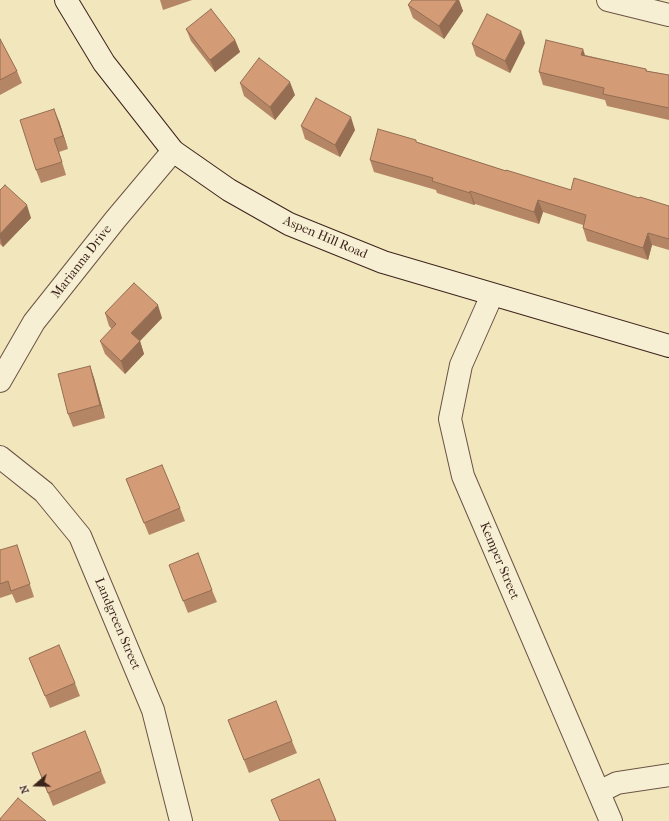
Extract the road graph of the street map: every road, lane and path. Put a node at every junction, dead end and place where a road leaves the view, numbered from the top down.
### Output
1 (66, 0) edge
2 (608, 0) edge
3 (669, 15) edge
4 (174, 151) junction
5 (492, 295) junction
6 (669, 346) edge
7 (0, 381) edge
8 (0, 458) edge
9 (669, 775) edge
10 (599, 792) junction
11 (181, 821) edge
12 (611, 821) edge

1 - 4 street, Aspen Hill Road
2 - 3 street
4 - 5 street, Aspen Hill Road
4 - 7 street, Marianna Drive
5 - 6 street, Aspen Hill Road
5 - 10 street, Kemper Street
8 - 11 street, Landgreen Street
9 - 10 street
10 - 12 street, Kemper Street

